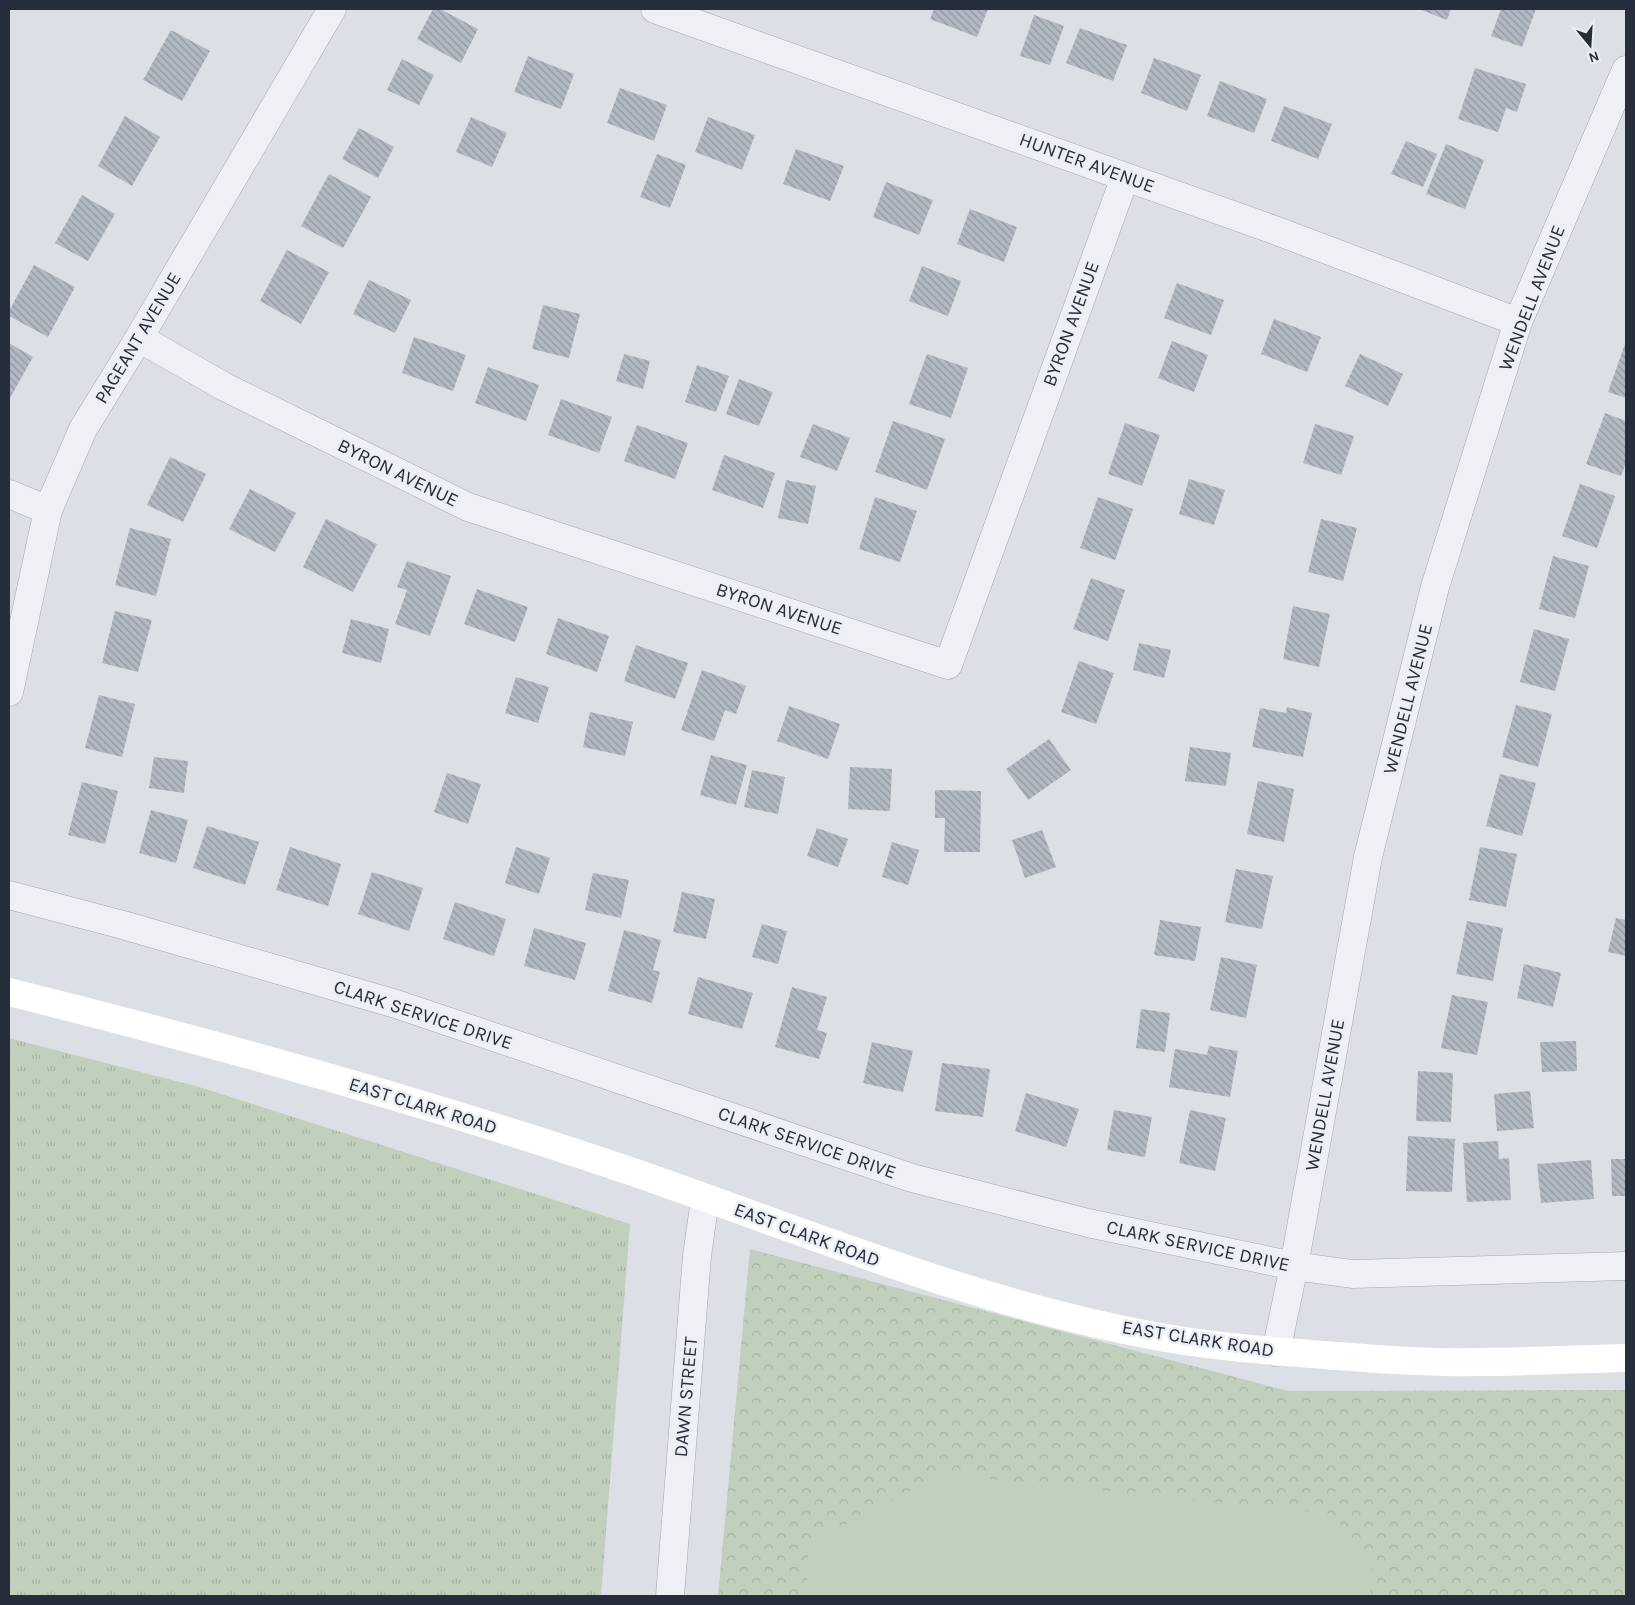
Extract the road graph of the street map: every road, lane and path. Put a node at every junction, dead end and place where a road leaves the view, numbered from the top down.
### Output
1 (332, 9) edge
2 (655, 9) edge
3 (1626, 70) edge
4 (1125, 177) junction
5 (1518, 322) junction
6 (139, 338) junction
7 (9, 494) edge
8 (48, 510) junction
9 (9, 692) edge
10 (9, 895) edge
11 (9, 992) edge
12 (705, 1199) junction
13 (1294, 1266) junction
14 (1626, 1266) edge
15 (1276, 1352) junction
16 (1626, 1358) edge
17 (670, 1596) edge

1 - 6 street, PAGEANT AVENUE
2 - 4 street, HUNTER AVENUE
3 - 5 street, WENDELL AVENUE
4 - 5 street, HUNTER AVENUE
4 - 6 street, BYRON AVENUE
5 - 13 street, WENDELL AVENUE
6 - 8 street, PAGEANT AVENUE
7 - 8 street
8 - 9 street, PAGEANT AVENUE
10 - 13 street, CLARK SERVICE DRIVE
11 - 12 main road, EAST CLARK ROAD
12 - 15 main road, EAST CLARK ROAD
12 - 17 street, DAWN STREET
13 - 14 street, CLARK SERVICE DRIVE
13 - 15 street, WENDELL AVENUE
15 - 16 main road, EAST CLARK ROAD

